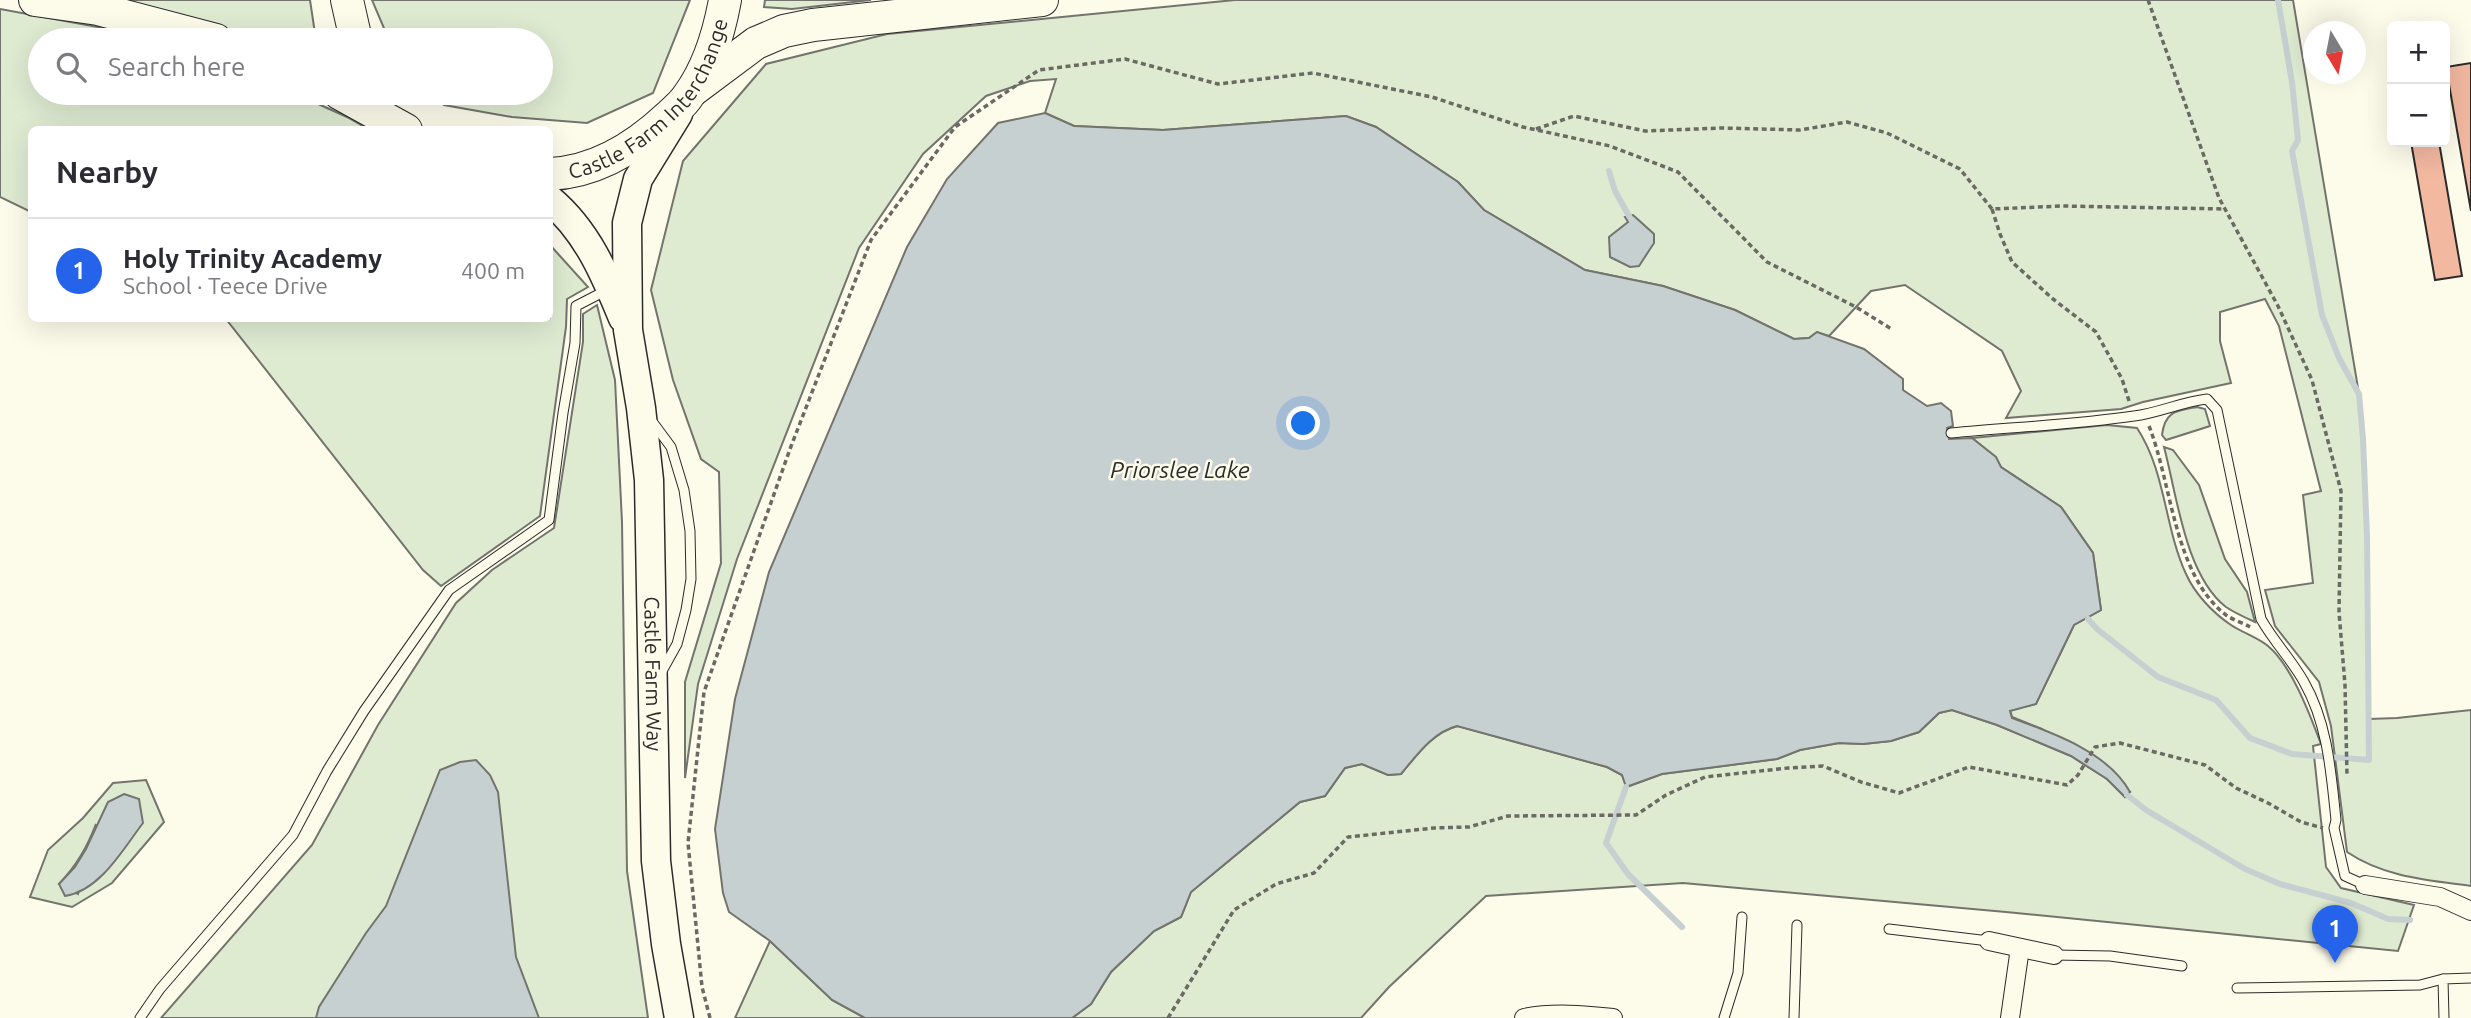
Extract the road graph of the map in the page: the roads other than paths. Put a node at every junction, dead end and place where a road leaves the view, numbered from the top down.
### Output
1 (35, 0) edge
2 (347, 0) edge
3 (724, 0) edge
4 (1042, 0) edge
5 (170, 28) edge
6 (353, 28) edge
7 (689, 95) junction
8 (361, 105) edge
9 (392, 105) edge
10 (399, 126) edge
11 (413, 126) edge
12 (553, 173) edge
13 (553, 203) edge
14 (611, 288) junction
15 (628, 330) junction
16 (641, 408) junction
17 (1951, 433) dead end
18 (653, 687) junction
19 (2365, 886) joint
20 (2464, 908) edge
21 (1742, 917) dead end
22 (1797, 925) dead end
23 (1889, 929) dead end
24 (1989, 941) joint
25 (2020, 948) junction
26 (2054, 955) joint
27 (2182, 966) dead end
28 (2471, 978) edge
29 (2442, 979) junction
30 (2237, 988) dead end
31 (140, 1018) edge
32 (679, 1018) edge
33 (1524, 1018) edge
34 (1613, 1018) edge
35 (1724, 1018) edge
36 (1794, 1018) edge
37 (2010, 1018) edge
38 (2444, 1018) edge

1 - 5 highway
2 - 6 highway
3 - 7 highway, Castle Farm Interchange
4 - 7 highway
7 - 12 highway, Castle Farm Interchange
7 - 15 main road, Castle Farm Way
8 - 10 highway
9 - 11 highway
13 - 14 main road, Castle Farm Way
14 - 15 main road, Castle Farm Way
14 - 31 lane
15 - 16 main road, Castle Farm Way
16 - 18 main road, Castle Farm Way
16 - 18 lane
17 - 19 lane
18 - 32 main road, Castle Farm Way
19 - 20 street
21 - 35 lane
22 - 36 lane
23 - 24 lane
24 - 25 street
25 - 26 street
25 - 37 street
26 - 27 lane
28 - 29 lane
29 - 30 lane
29 - 38 lane
33 - 34 street

